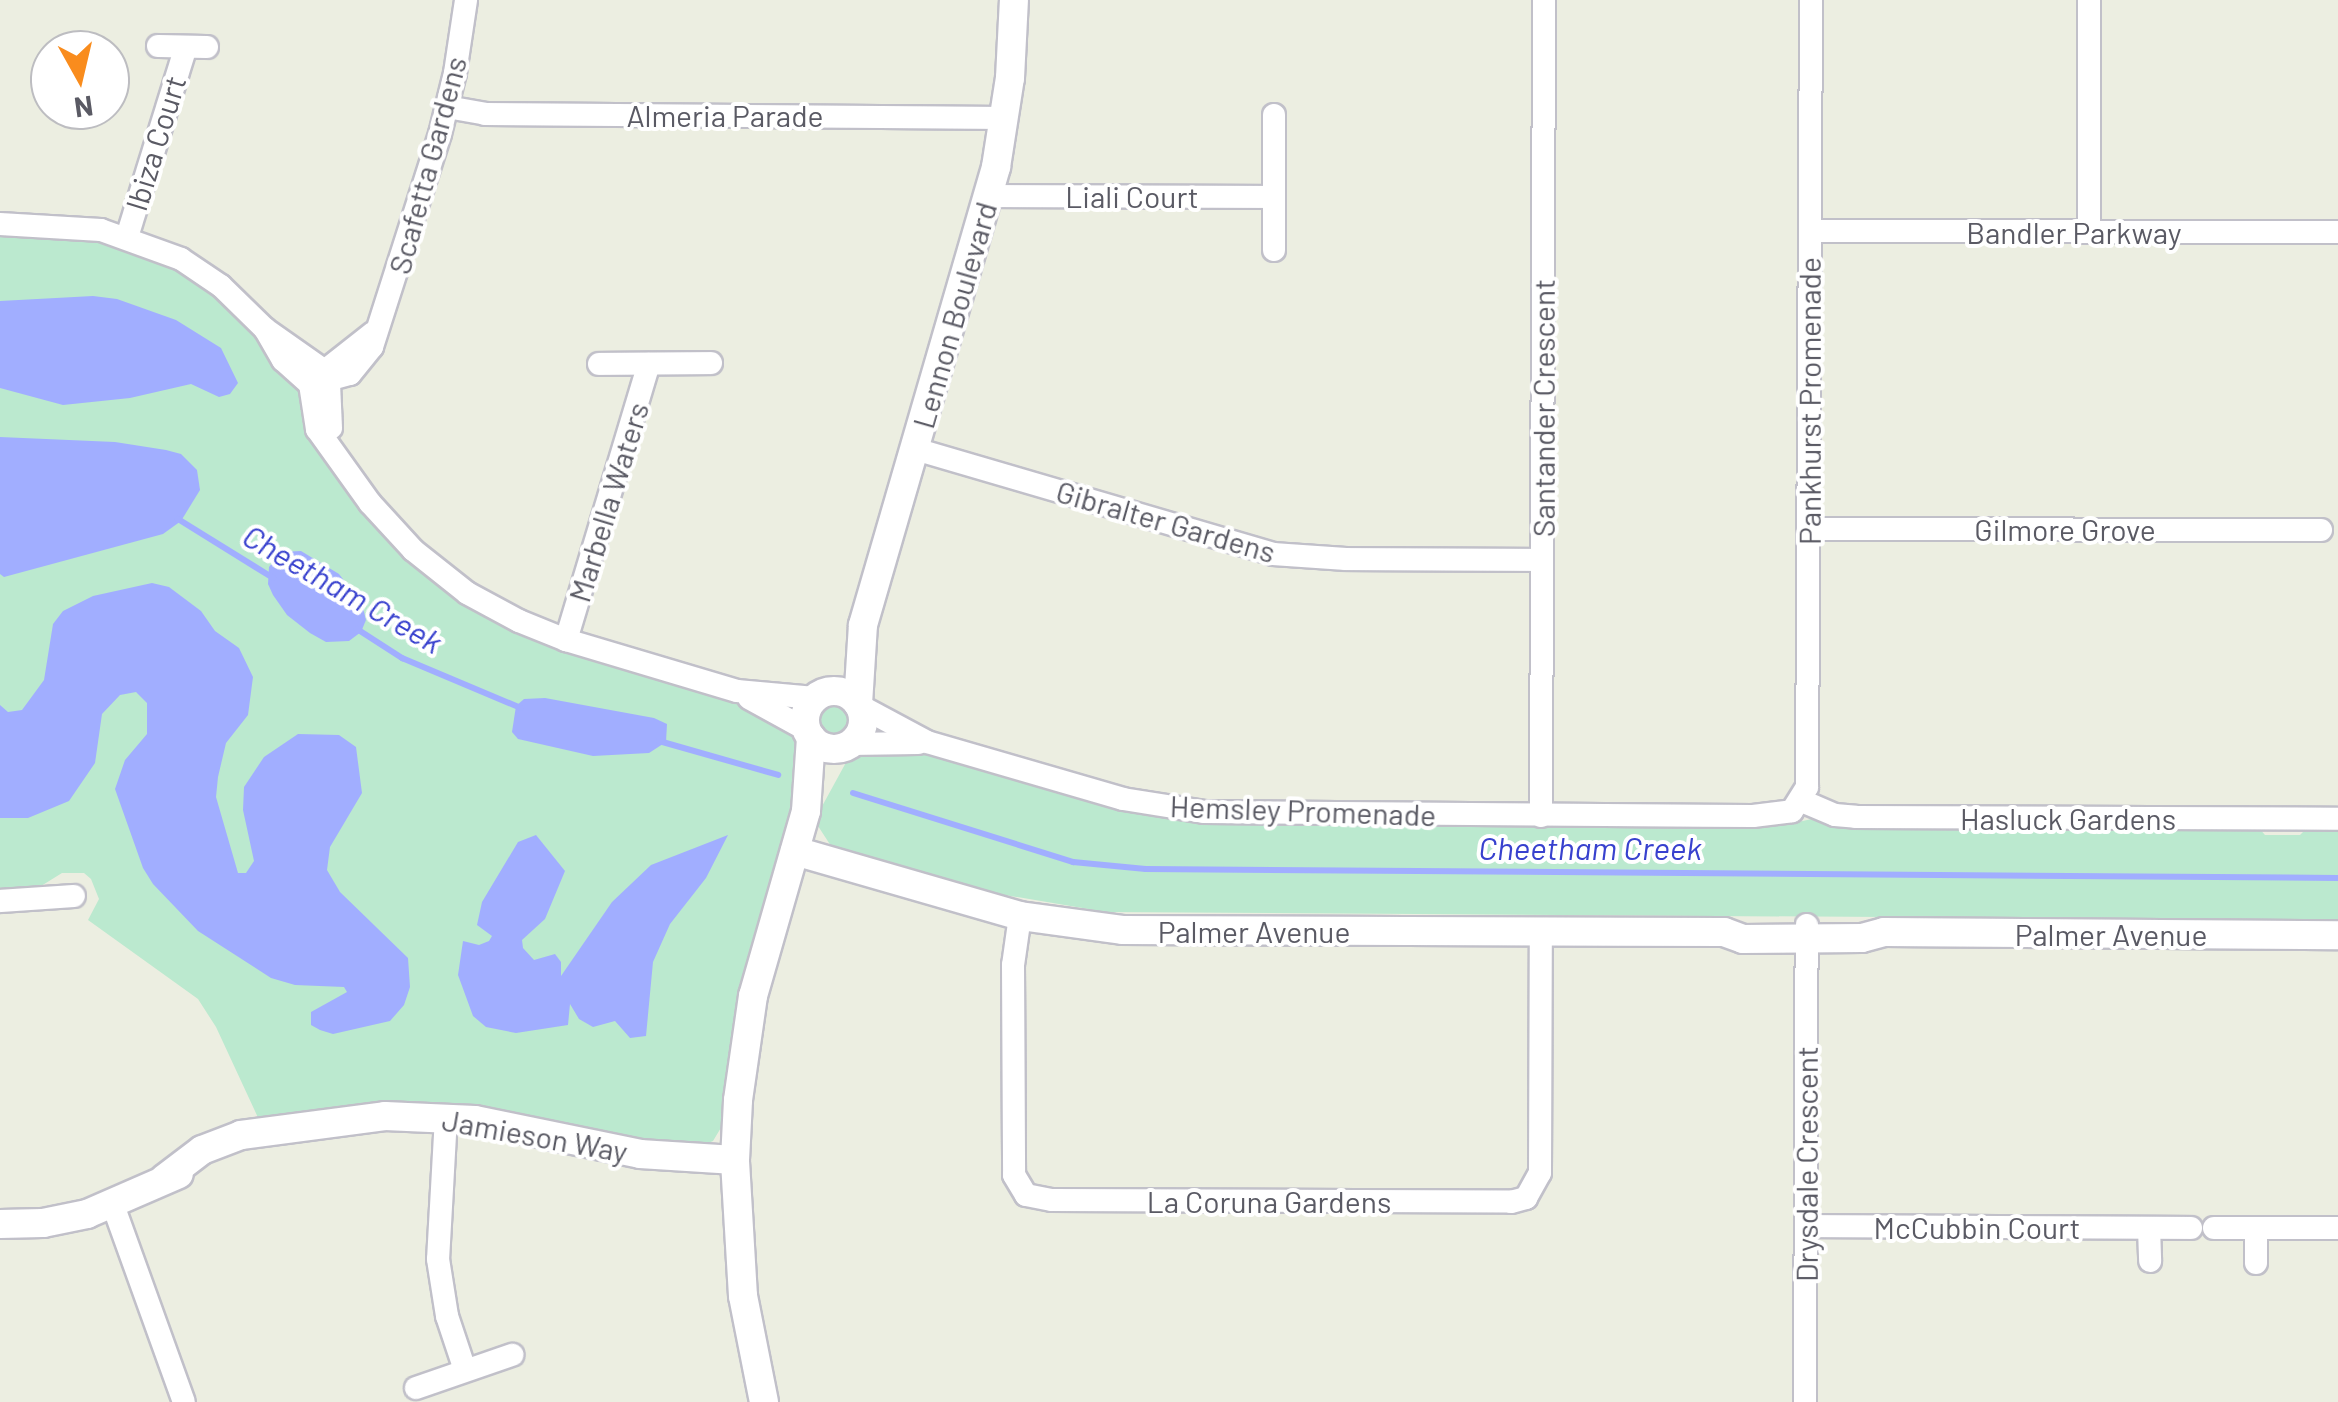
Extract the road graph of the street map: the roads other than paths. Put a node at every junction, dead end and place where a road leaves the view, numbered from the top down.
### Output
1 (466, 0) edge
2 (1014, 0) edge
3 (1544, 0) edge
4 (1811, 0) edge
5 (2090, 0) edge
6 (158, 46) dead end
7 (447, 107) junction
8 (1274, 115) dead end
9 (1005, 118) junction
10 (990, 196) junction
11 (1274, 197) junction
12 (0, 224) edge
13 (1810, 231) junction
14 (2089, 232) junction
15 (2338, 232) edge
16 (127, 238) junction
17 (1274, 250) dead end
18 (711, 363) dead end
19 (599, 364) dead end
20 (650, 364) junction
21 (320, 378) junction
22 (914, 449) junction
23 (1808, 528) junction
24 (2321, 530) dead end
25 (1542, 560) junction
26 (863, 625) junction
27 (566, 640) junction
28 (737, 691) junction
29 (818, 696) junction
30 (858, 705) junction
31 (809, 734) junction
32 (927, 742) junction
33 (846, 745) junction
34 (1802, 801) junction
35 (806, 811) junction
36 (1541, 816) junction
37 (2338, 819) edge
38 (795, 851) junction
39 (74, 896) dead end
40 (0, 901) edge
41 (1020, 916) junction
42 (1542, 931) junction
43 (1807, 932) junction
44 (2338, 934) edge
45 (446, 1117) junction
46 (735, 1160) junction
47 (113, 1205) junction
48 (0, 1224) edge
49 (1806, 1226) junction
50 (2149, 1228) junction
51 (2256, 1228) junction
52 (2338, 1228) edge
53 (2150, 1262) dead end
54 (2256, 1263) dead end
55 (512, 1355) dead end
56 (465, 1370) junction
57 (416, 1388) dead end
58 (184, 1402) edge
59 (764, 1402) edge
60 (1805, 1402) edge

1 - 7 street, Scafetta Gardens
2 - 9 street, Lennon Boulevard
3 - 25 street, Santander Crescent
4 - 13 street, Pankhurst Promenade
5 - 14 street
6 - 16 street, Ibiza Court
7 - 9 street, Almeria Parade
7 - 21 street, Scafetta Gardens
8 - 11 street
9 - 10 street, Lennon Boulevard
10 - 11 street, Liali Court
10 - 22 street, Lennon Boulevard
11 - 17 street
12 - 16 street
13 - 14 street, Bandler Parkway
13 - 23 street, Pankhurst Promenade
14 - 15 street, Bandler Parkway
16 - 21 street
18 - 20 street, Marbella Waters
19 - 20 street, Marbella Waters
20 - 27 street, Marbella Waters
21 - 27 street
22 - 25 street, Gibralter Gardens
22 - 26 street, Lennon Boulevard
23 - 24 street, Gilmore Grove
23 - 34 street, Pankhurst Promenade
25 - 36 street, Santander Crescent
26 - 29 street, Lennon Boulevard
26 - 30 street, Lennon Boulevard
27 - 28 street
28 - 29 street
28 - 31 street
29 - 30 street
29 - 31 street
30 - 32 street, Hemsley Promenade
30 - 33 street
31 - 33 street
31 - 35 street
32 - 33 street, Hemsley Promenade
32 - 36 street, Hemsley Promenade
33 - 35 street
34 - 36 street, Hemsley Promenade
34 - 37 street, Hasluck Gardens
35 - 38 street
38 - 41 street, Palmer Avenue
38 - 46 street
39 - 40 street
41 - 42 street, Palmer Avenue
41 - 42 street, La Coruna Gardens
42 - 43 street, Palmer Avenue
43 - 44 street, Palmer Avenue
43 - 49 street, Drysdale Crescent
45 - 46 street, Jamieson Way
45 - 47 street, Jamieson Way
45 - 56 street
46 - 59 street
47 - 48 street, Jamieson Way
47 - 58 street
49 - 50 street, McCubbin Court
49 - 60 street, Drysdale Crescent
50 - 51 street, McCubbin Court
50 - 53 street
51 - 52 street, McCubbin Court
51 - 54 street
55 - 56 street
56 - 57 street

